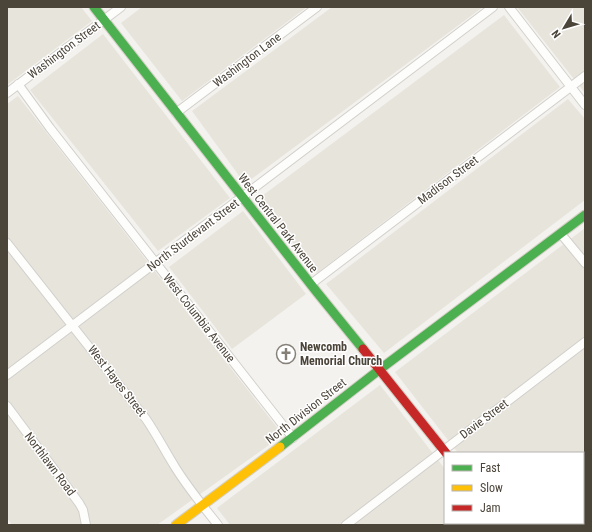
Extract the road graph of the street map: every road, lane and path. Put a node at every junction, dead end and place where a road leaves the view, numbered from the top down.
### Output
1 (94, 7) edge
2 (121, 7) edge
3 (317, 7) edge
4 (493, 7) edge
5 (509, 7) edge
6 (104, 20) junction
7 (585, 76) edge
8 (18, 84) junction
9 (571, 86) junction
10 (7, 93) edge
11 (585, 105) edge
12 (176, 113) junction
13 (242, 197) junction
14 (585, 215) edge
15 (561, 234) junction
16 (7, 243) edge
17 (156, 263) junction
18 (585, 263) edge
19 (310, 284) junction
20 (73, 325) junction
21 (585, 342) edge
22 (379, 370) junction
23 (7, 375) edge
24 (7, 406) edge
25 (293, 438) junction
26 (445, 451) edge
27 (203, 505) junction
28 (86, 525) edge
29 (176, 525) edge
30 (218, 525) edge
31 (346, 525) edge

1 - 6 main road, West Central Park Avenue
2 - 6 street, Washington Street
3 - 12 street, Washington Lane
4 - 13 street, North Sturdevant Street
5 - 9 street
6 - 8 street, Washington Street
6 - 12 main road, West Central Park Avenue
7 - 9 street, Madison Street
8 - 10 street, Washington Street
8 - 17 street, West Columbia Avenue
9 - 11 street
9 - 19 street, Madison Street
12 - 13 main road, West Central Park Avenue
13 - 17 street, North Sturdevant Street
13 - 19 main road, West Central Park Avenue
14 - 15 main road, North Division Street
15 - 18 street
15 - 22 main road, North Division Street
16 - 20 street, West Hayes Street
17 - 20 street, North Sturdevant Street
17 - 25 street, West Columbia Avenue
19 - 22 main road, West Central Park Avenue
20 - 23 street, North Sturdevant Street
20 - 27 street, West Hayes Street
21 - 26 street, Davie Street
22 - 25 main road, North Division Street
22 - 26 main road, West Central Park Avenue
24 - 28 street, Northlawn Road
25 - 27 main road, North Division Street
26 - 31 street, Davie Street
27 - 29 main road, North Division Street
27 - 30 street, West Hayes Street

